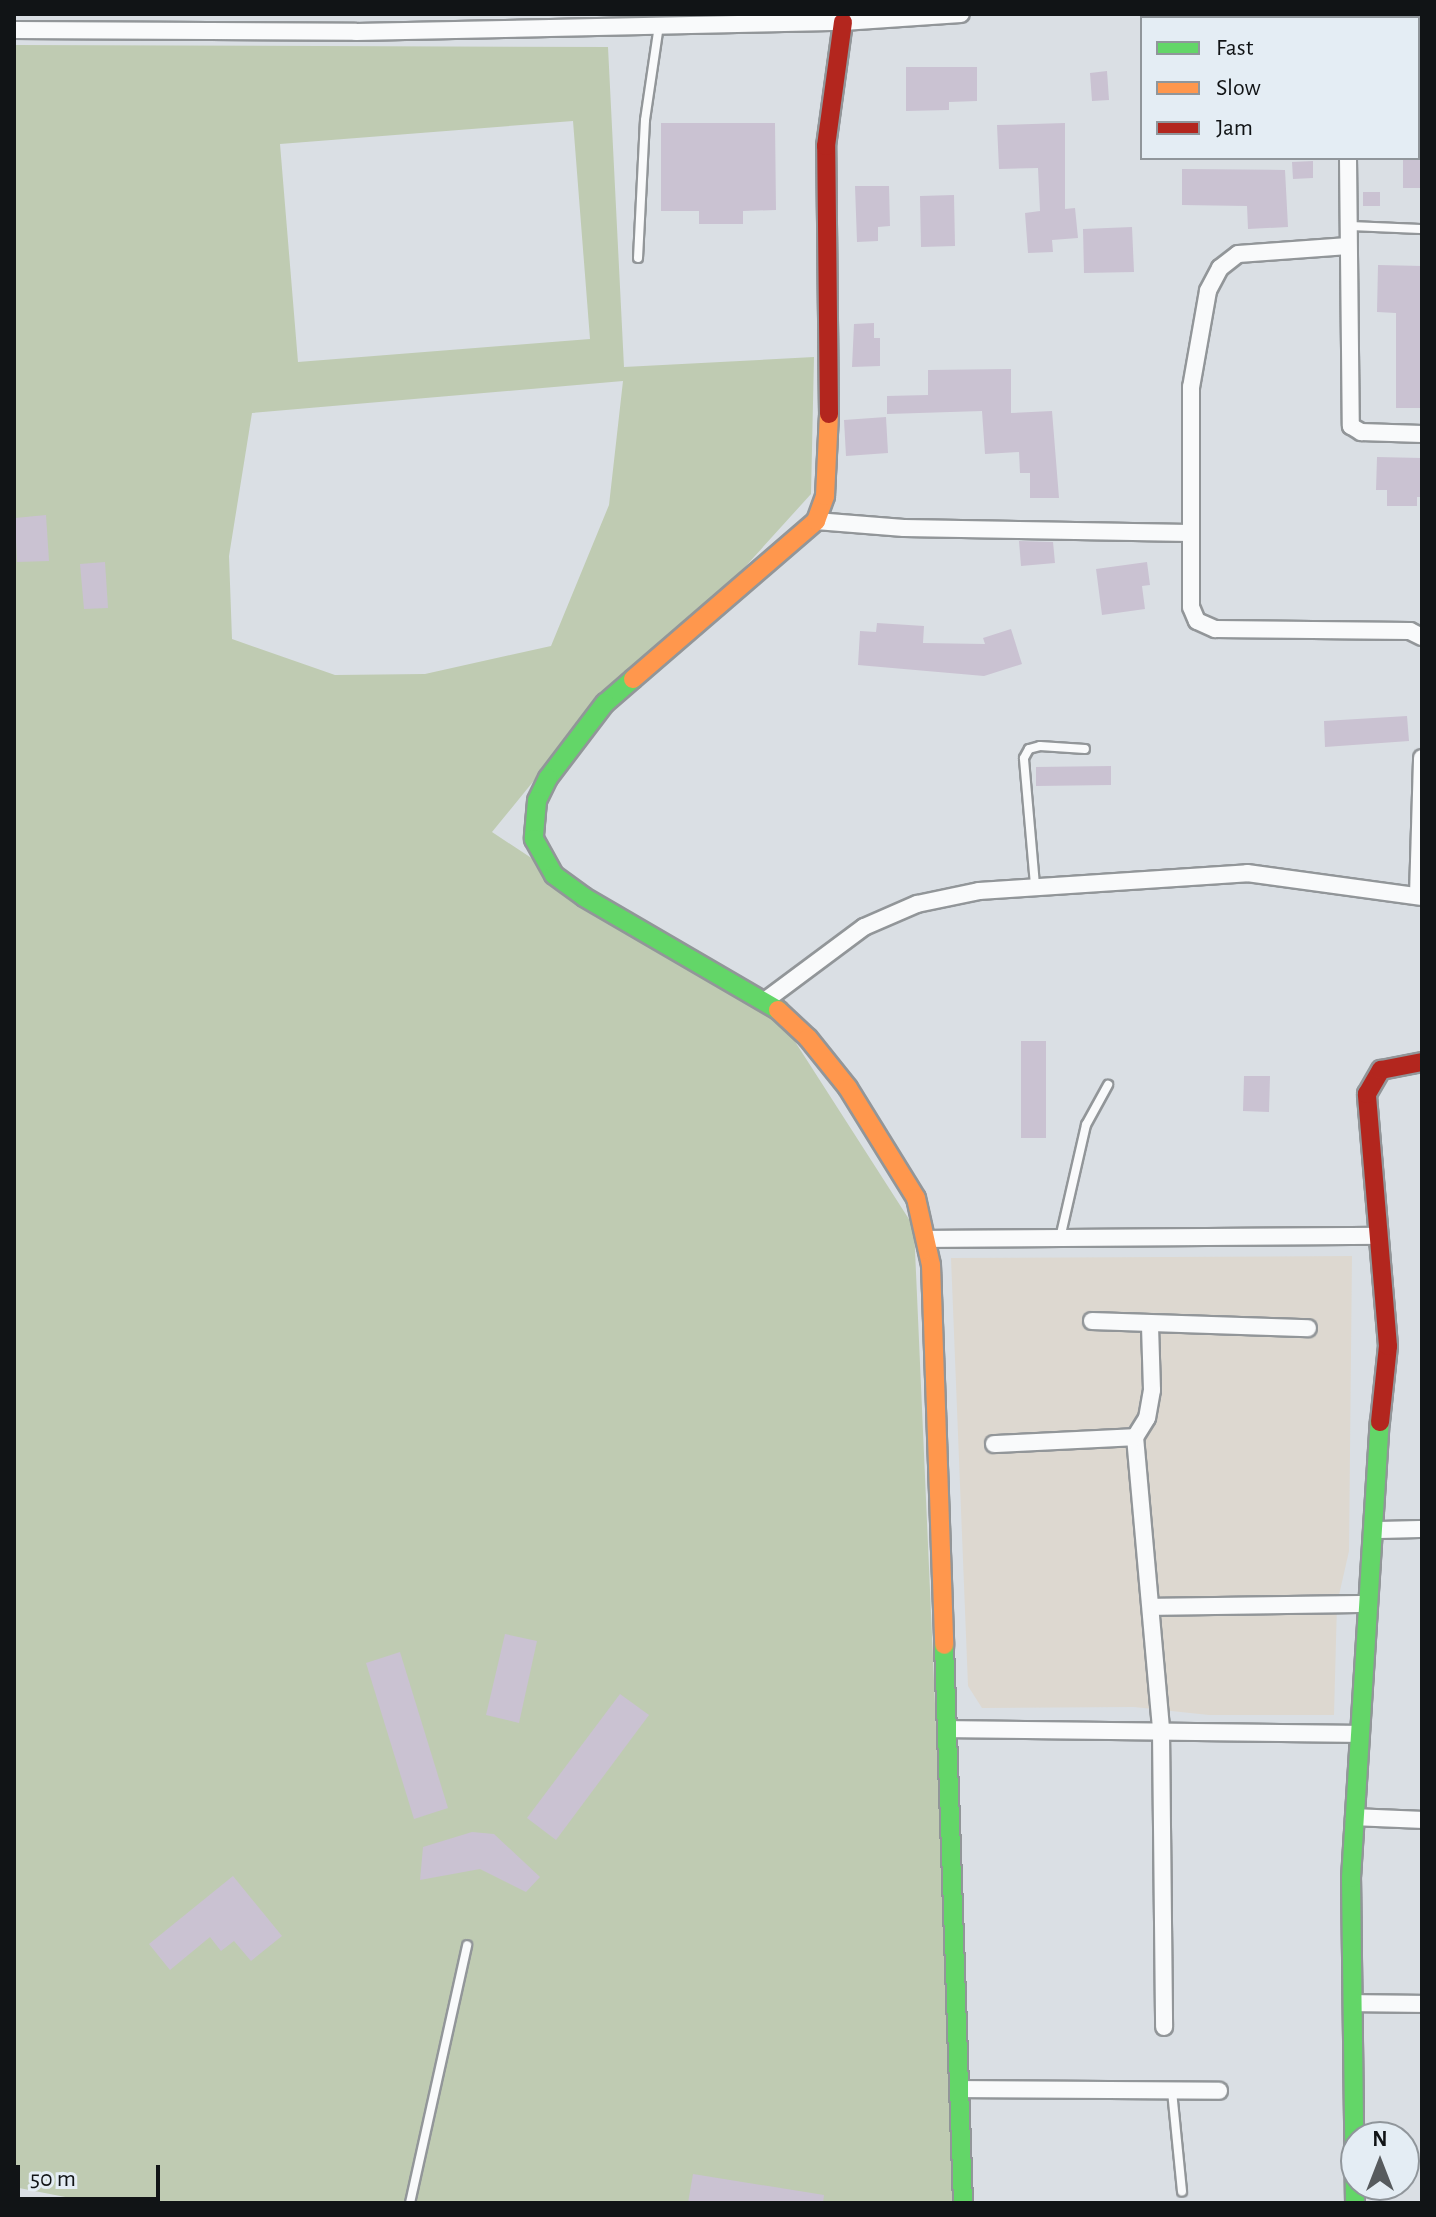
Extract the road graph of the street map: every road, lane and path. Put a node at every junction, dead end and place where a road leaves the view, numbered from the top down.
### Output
1 (356, 14) edge
2 (961, 14) edge
3 (1377, 14) edge
4 (1422, 15) edge
5 (759, 18) edge
6 (843, 22) junction
7 (659, 24) junction
8 (14, 30) edge
9 (356, 32) junction
10 (1348, 160) edge
11 (1348, 226) junction
12 (1422, 229) edge
13 (1348, 246) junction
14 (638, 258) dead end
15 (1422, 434) edge
16 (816, 521) junction
17 (1190, 533) junction
18 (1422, 637) edge
19 (1085, 749) dead end
20 (1422, 758) edge
21 (1035, 885) junction
22 (1420, 896) edge
23 (766, 1000) junction
24 (1422, 1062) edge
25 (1108, 1085) dead end
26 (1061, 1234) junction
27 (1379, 1236) junction
28 (926, 1239) junction
29 (1092, 1321) dead end
30 (1150, 1326) junction
31 (1308, 1328) dead end
32 (1135, 1437) junction
33 (994, 1444) dead end
34 (1422, 1529) edge
35 (1377, 1530) junction
36 (1369, 1604) junction
37 (1151, 1607) junction
38 (948, 1729) junction
39 (1161, 1731) junction
40 (1358, 1734) junction
41 (1354, 1817) junction
42 (1422, 1820) edge
43 (467, 1945) dead end
44 (1352, 2003) junction
45 (1422, 2004) edge
46 (1164, 2027) dead end
47 (959, 2089) junction
48 (1172, 2091) junction
49 (1219, 2091) dead end
50 (1182, 2192) dead end
51 (410, 2203) edge
52 (963, 2203) edge
53 (1355, 2203) edge

1 - 9 street
2 - 6 street
3 - 4 street
5 - 6 street
5 - 7 street
6 - 16 street
7 - 9 street
7 - 14 lane
8 - 9 street
10 - 11 street
11 - 12 lane
11 - 13 street
13 - 15 street
13 - 17 street
16 - 17 street
16 - 23 street
17 - 18 street
19 - 21 lane
20 - 22 street
21 - 22 street
21 - 23 street
23 - 28 street
24 - 27 street
25 - 26 lane
26 - 27 street
26 - 28 street
27 - 35 street
28 - 38 street
29 - 30 street
30 - 31 street
30 - 32 street
32 - 33 street
32 - 37 street
34 - 35 street
35 - 36 street
36 - 37 street
36 - 40 street
37 - 39 street
38 - 39 street
38 - 47 street
39 - 40 street
39 - 46 street
40 - 41 street
41 - 42 street
41 - 44 street
43 - 51 lane
44 - 45 street
44 - 53 street
47 - 48 street
47 - 52 street
48 - 49 street
48 - 50 lane

